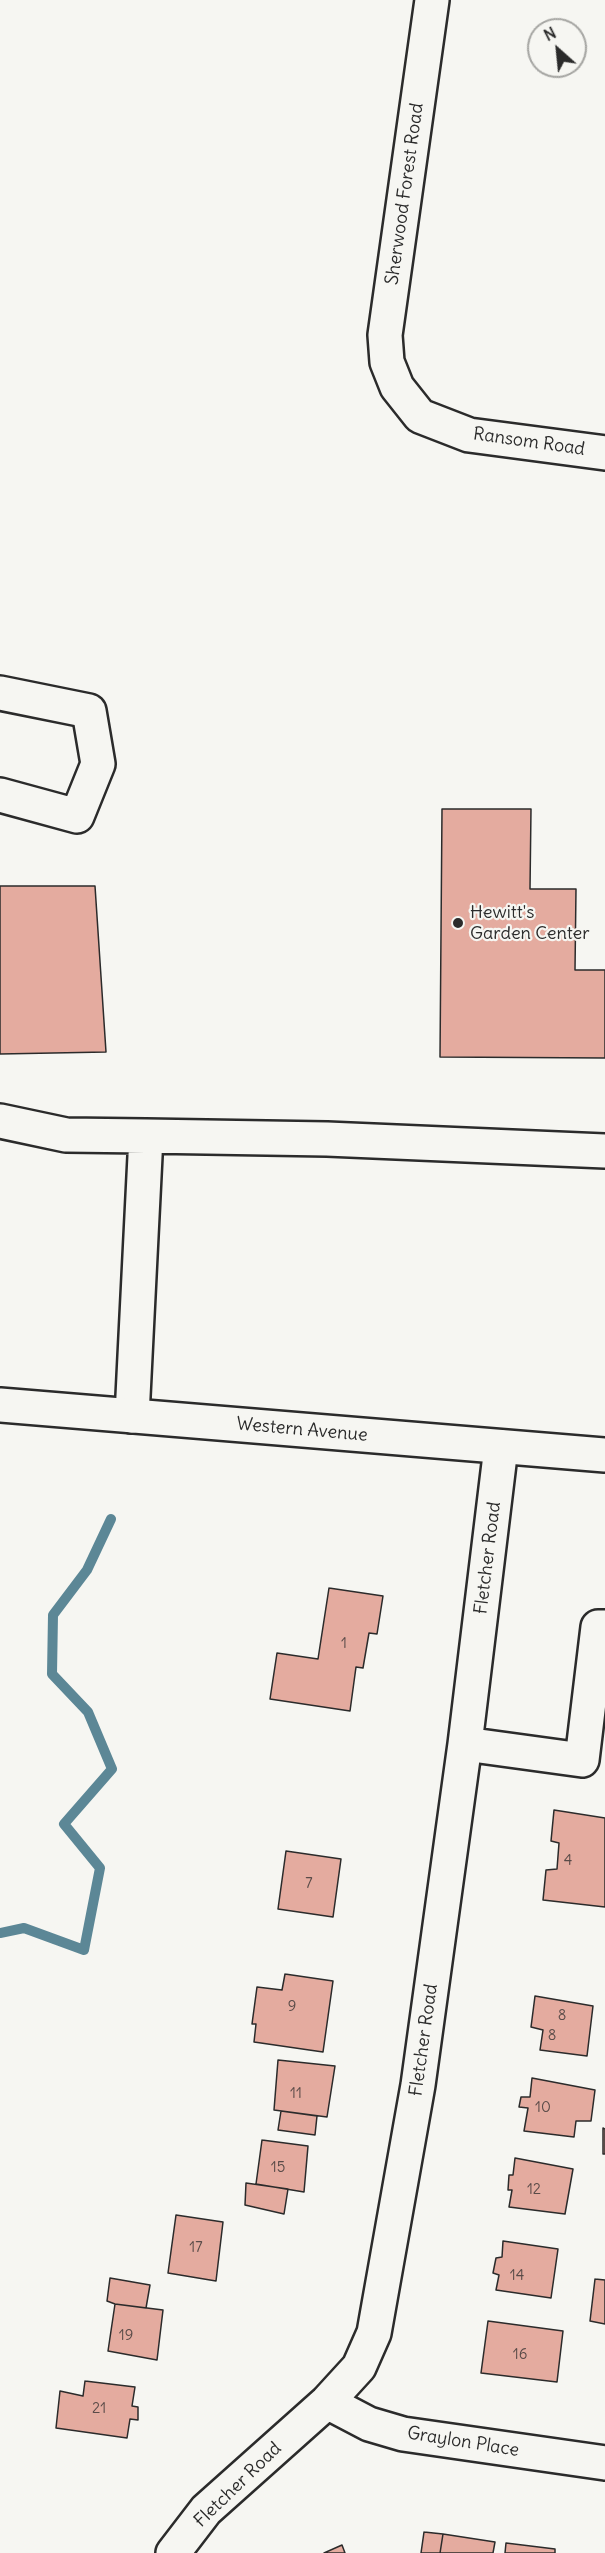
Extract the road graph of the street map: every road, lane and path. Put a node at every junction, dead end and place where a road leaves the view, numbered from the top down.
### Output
1 (432, 0) edge
2 (397, 387) joint
3 (605, 453) edge
4 (0, 693) edge
5 (0, 795) edge
6 (0, 1122) edge
7 (146, 1136) junction
8 (605, 1151) edge
9 (0, 1404) edge
10 (132, 1416) junction
11 (501, 1447) junction
12 (605, 1455) edge
13 (605, 1627) edge
14 (465, 1744) junction
15 (327, 2402) junction
16 (605, 2463) edge
17 (173, 2553) edge

1 - 2 street, Sherwood Forest Road
2 - 3 street, Ransom Road
4 - 5 street
6 - 7 street
7 - 8 street
7 - 10 street
9 - 10 street, Western Avenue
10 - 11 street, Western Avenue
11 - 12 street, Western Avenue
11 - 14 street, Fletcher Road
13 - 14 street
14 - 15 street, Fletcher Road
15 - 16 street, Graylon Place
15 - 17 street, Fletcher Road

